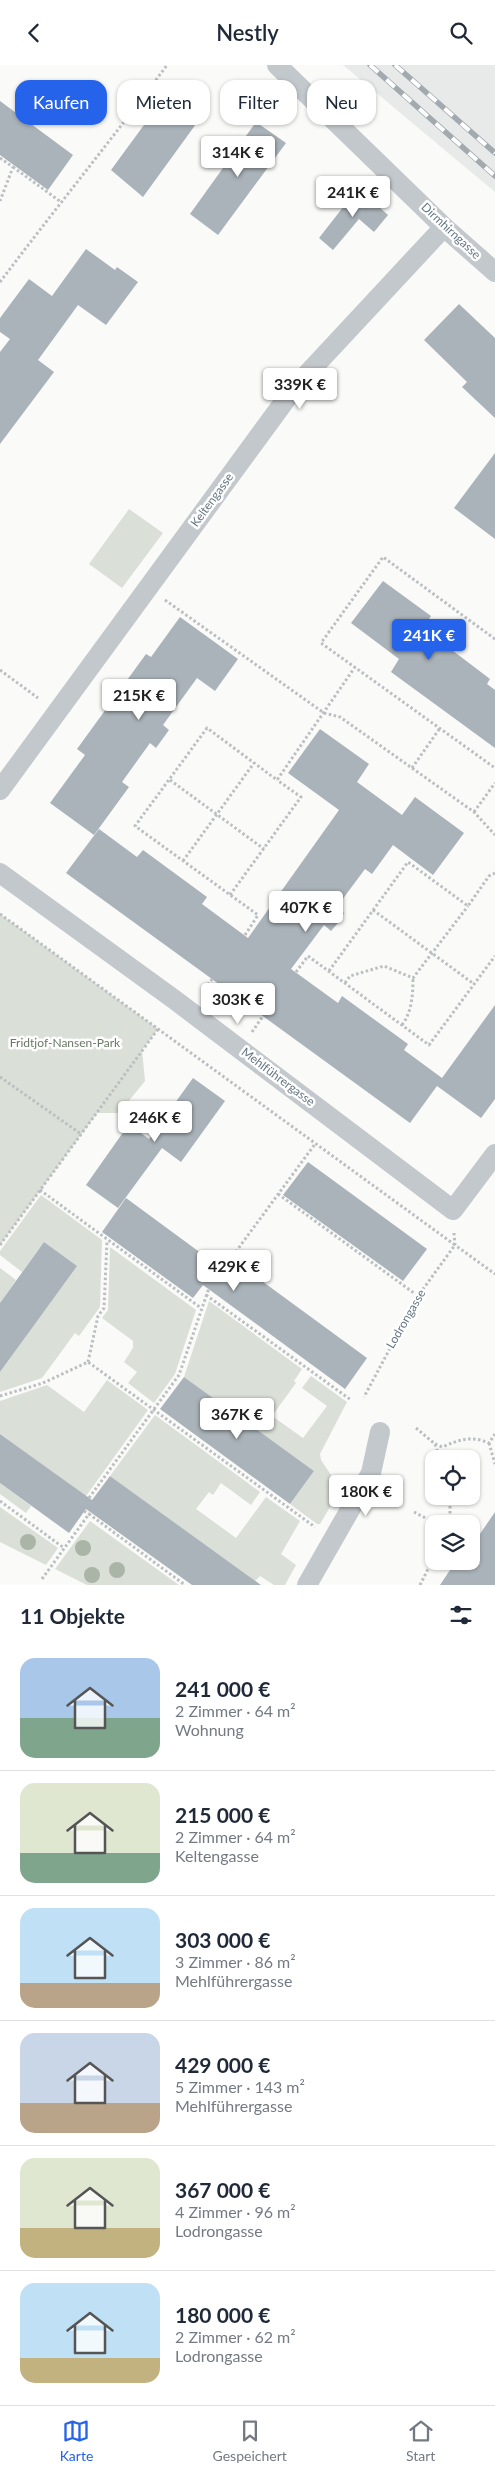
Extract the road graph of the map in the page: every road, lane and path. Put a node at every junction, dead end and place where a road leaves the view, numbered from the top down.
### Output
1 (167, 65) edge
2 (278, 65) edge
3 (0, 158) edge
4 (13, 167) junction
5 (0, 201) edge
6 (61, 202) junction
7 (444, 227) junction
8 (495, 272) edge
9 (0, 282) edge
10 (149, 587) junction
11 (495, 639) edge
12 (355, 667) junction
13 (0, 670) edge
14 (57, 712) junction
15 (324, 713) junction
16 (440, 729) junction
17 (254, 763) junction
18 (412, 768) junction
19 (495, 768) edge
20 (170, 780) junction
21 (277, 780) junction
22 (495, 783) edge
23 (0, 790) edge
24 (474, 812) junction
25 (217, 814) junction
26 (495, 835) edge
27 (264, 849) junction
28 (183, 861) junction
29 (0, 873) edge
30 (495, 873) edge
31 (230, 895) junction
32 (468, 906) junction
33 (373, 910) junction
34 (0, 914) edge
35 (245, 935) dead end
36 (432, 953) junction
37 (495, 956) edge
38 (329, 971) junction
39 (296, 972) dead end
40 (413, 978) junction
41 (345, 983) junction
42 (474, 984) junction
43 (402, 1025) junction
44 (158, 1029) junction
45 (0, 1077) edge
46 (81, 1134) junction
47 (315, 1144) junction
48 (495, 1154) edge
49 (40, 1191) junction
50 (278, 1194) junction
51 (453, 1209) junction
52 (107, 1241) junction
53 (0, 1245) edge
54 (455, 1245) junction
55 (495, 1274) edge
56 (218, 1276) dead end
57 (209, 1288) dead end
58 (206, 1295) junction
59 (418, 1296) junction
60 (202, 1308) junction
61 (88, 1362) junction
62 (0, 1396) edge
63 (364, 1397) dead end
64 (351, 1400) dead end
65 (154, 1409) junction
66 (416, 1428) dead end
67 (380, 1432) dead end
68 (495, 1434) edge
69 (489, 1443) junction
70 (435, 1444) junction
71 (437, 1450) edge
72 (495, 1464) edge
73 (89, 1498) dead end
74 (0, 1501) edge
75 (84, 1511) dead end
76 (414, 1512) dead end
77 (89, 1514) junction
78 (425, 1518) edge
79 (320, 1530) dead end
80 (64, 1548) junction
81 (428, 1570) edge
82 (42, 1579) dead end
83 (185, 1585) edge
84 (307, 1585) edge
85 (420, 1585) edge

1 - 6 path
2 - 7 street, Dirmhirngasse
3 - 4 path
4 - 5 path
4 - 6 path
6 - 9 path
7 - 8 street, Dirmhirngasse
7 - 10 street, Keltengasse
10 - 14 street, Keltengasse
10 - 15 path
11 - 12 path
12 - 15 path
12 - 16 path
13 - 14 path
14 - 23 street, Keltengasse
15 - 18 path
15 - 21 path
16 - 18 path
16 - 19 path
17 - 20 path
17 - 21 path
17 - 25 path
18 - 24 path
20 - 25 path
20 - 28 path
21 - 27 path
22 - 24 path
24 - 26 path
25 - 27 path
25 - 28 path
27 - 31 path
28 - 31 path
29 - 51 street, Mehlführergasse
30 - 32 path
31 - 35 path
32 - 33 path
32 - 36 path
33 - 36 path
33 - 38 path
34 - 44 path
36 - 40 path
36 - 42 path
37 - 42 path
38 - 39 path
38 - 41 path
40 - 41 path
40 - 43 path
41 - 43 path
42 - 43 path
44 - 46 path
44 - 47 path
45 - 46 path
46 - 49 path
47 - 50 path
47 - 54 path
48 - 51 street
49 - 52 path
49 - 53 path
50 - 56 path
50 - 59 path
51 - 54 path
52 - 60 path
52 - 61 path
54 - 55 path
54 - 59 path, Lodrongasse
57 - 58 path
58 - 60 path
58 - 64 path
59 - 63 path, Lodrongasse
60 - 65 path
61 - 62 path
61 - 65 path
65 - 73 path
65 - 79 path
66 - 70 path
67 - 84 street
68 - 69 path
69 - 70 path
69 - 72 path
70 - 71 path
74 - 80 path
75 - 77 path
76 - 78 path
77 - 80 path
77 - 83 path
80 - 82 path
81 - 85 path

